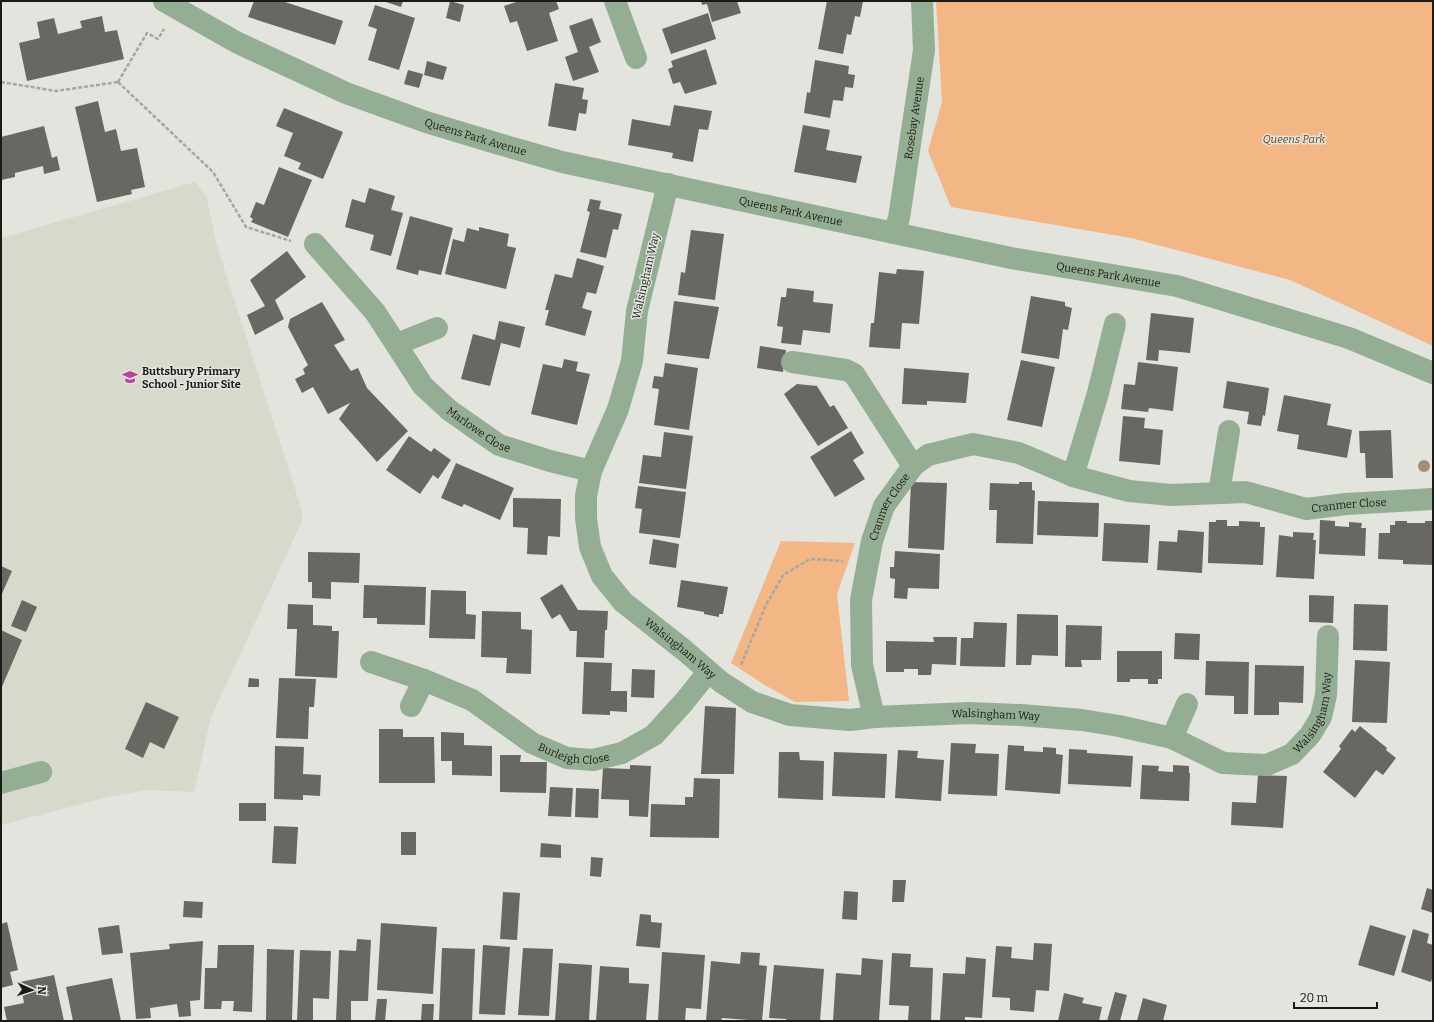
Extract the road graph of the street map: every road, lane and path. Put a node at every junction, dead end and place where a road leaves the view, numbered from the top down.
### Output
1 (615, 1) edge
2 (922, 1) edge
3 (171, 5) edge
4 (636, 58) dead end
5 (1, 82) edge
6 (118, 82) junction
7 (668, 184) junction
8 (894, 233) junction
9 (315, 244) joint
10 (1115, 324) dead end
11 (437, 328) dead end
12 (397, 344) junction
13 (792, 362) dead end
14 (1433, 373) edge
15 (1229, 431) dead end
16 (913, 466) junction
17 (590, 471) junction
18 (1073, 476) junction
19 (1219, 492) junction
20 (1433, 499) edge
21 (868, 562) junction
22 (1328, 636) dead end
23 (371, 662) dead end
24 (708, 672) junction
25 (424, 680) junction
26 (732, 689) junction
27 (1187, 704) dead end
28 (411, 706) dead end
29 (874, 717) junction
30 (1172, 738) junction
31 (41, 772) dead end
32 (1, 782) edge

1 - 4 street
2 - 8 street, Rosebay Avenue
3 - 6 path
3 - 7 street, Queens Park Avenue
5 - 6 path
6 - 9 path
7 - 8 street, Queens Park Avenue
7 - 17 street, Walsingham Way
8 - 14 street, Queens Park Avenue
9 - 12 street, Marlowe Close
10 - 18 street
11 - 12 street
12 - 17 street, Marlowe Close
13 - 16 street
15 - 19 street
16 - 18 street, Cranmer Close
16 - 21 street, Cranmer Close
17 - 24 street, Walsingham Way
18 - 19 street, Cranmer Close
19 - 20 street, Cranmer Close
21 - 26 path
21 - 29 street, Cranmer Close
22 - 30 street, Walsingham Way
23 - 25 street, Burleigh Close
24 - 25 street, Burleigh Close
24 - 26 street, Walsingham Way
25 - 28 street
26 - 29 street, Walsingham Way
27 - 30 street
29 - 30 street, Walsingham Way
31 - 32 street

